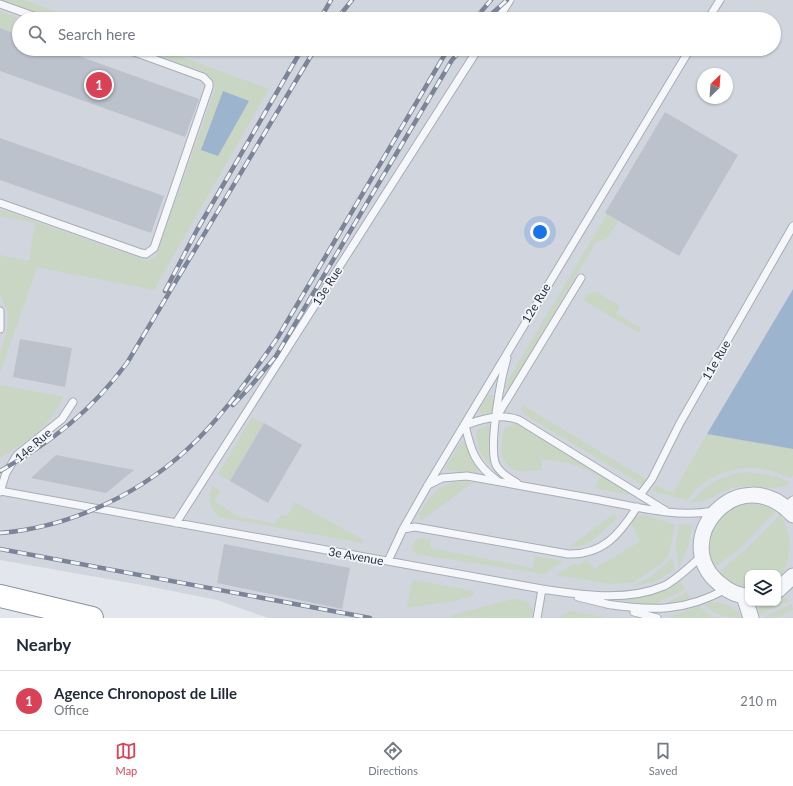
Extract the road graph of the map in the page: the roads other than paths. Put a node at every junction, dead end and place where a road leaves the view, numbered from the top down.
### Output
1 (510, 0) edge
2 (720, 0) edge
3 (0, 4) edge
4 (22, 12) edge
5 (502, 12) edge
6 (712, 12) edge
7 (145, 56) edge
8 (474, 56) edge
9 (686, 56) edge
10 (0, 203) edge
11 (793, 226) edge
12 (581, 278) dead end
13 (0, 311) edge
14 (0, 329) edge
15 (512, 343) junction
16 (73, 402) dead end
17 (497, 416) junction
18 (465, 425) junction
19 (498, 481) junction
20 (428, 485) junction
21 (522, 486) junction
22 (0, 491) edge
23 (640, 495) junction
24 (636, 507) junction
25 (790, 507) edge
26 (716, 511) junction
27 (666, 512) junction
28 (176, 523) junction
29 (403, 529) junction
30 (703, 555) junction
31 (388, 561) junction
32 (792, 581) edge
33 (781, 588) edge
34 (542, 589) junction
35 (726, 589) junction
36 (551, 590) junction
37 (0, 596) edge
38 (745, 596) edge
39 (606, 604) junction
40 (748, 606) edge
41 (92, 618) edge
42 (537, 618) edge
43 (657, 618) edge
44 (751, 618) edge

1 - 5 lane
2 - 6 lane
3 - 4 lane
7 - 10 lane
8 - 28 lane, 13e Rue
9 - 15 lane, 12e Rue
11 - 23 lane, 11e Rue
12 - 17 lane
13 - 14 lane
15 - 17 lane
15 - 18 lane, 12e Rue
16 - 22 lane, 14e Rue
17 - 18 lane
17 - 21 lane
17 - 23 lane
18 - 19 lane
18 - 20 lane, 12e Rue
19 - 20 lane
19 - 21 lane
20 - 29 lane, 12e Rue
21 - 24 lane
22 - 28 lane, 3e Avenue
23 - 27 lane
24 - 27 lane
24 - 29 lane
25 - 26 street
26 - 27 lane
26 - 30 street
28 - 31 lane, 3e Avenue
29 - 31 lane, 12e Rue
30 - 35 street
30 - 36 lane, 3e Avenue
31 - 34 lane, 3e Avenue
32 - 33 street
34 - 36 lane, 3e Avenue
34 - 42 lane
35 - 38 street
35 - 39 lane
36 - 39 lane
37 - 41 highway
39 - 43 lane
40 - 44 street

